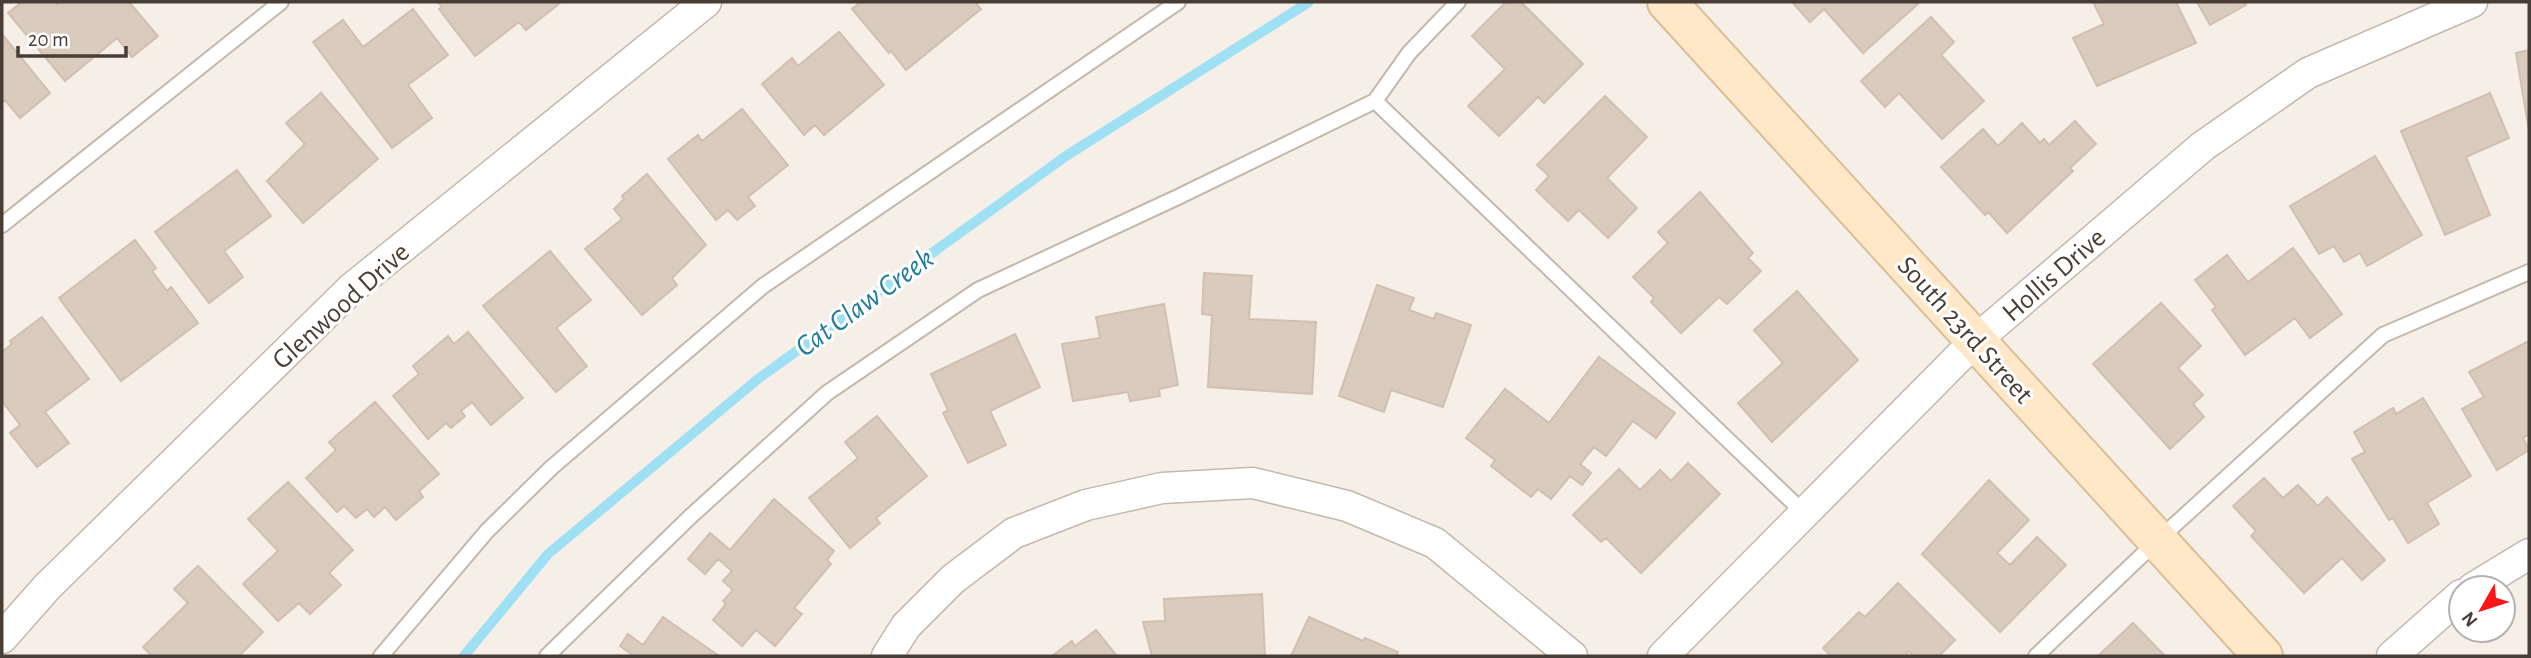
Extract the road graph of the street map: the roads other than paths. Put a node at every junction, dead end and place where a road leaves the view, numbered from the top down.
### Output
1 (281, 2) edge
2 (706, 2) edge
3 (1178, 2) edge
4 (1458, 2) edge
5 (1667, 2) edge
6 (2472, 2) edge
7 (1375, 101) junction
8 (2, 225) edge
9 (2529, 272) edge
10 (1976, 340) junction
11 (1804, 513) junction
12 (2158, 540) junction
13 (2529, 554) edge
14 (2496, 574) edge
15 (2447, 608) edge
16 (2, 639) edge
17 (381, 656) edge
18 (547, 656) edge
19 (887, 656) edge
20 (1573, 656) edge
21 (1663, 656) edge
22 (2036, 656) edge
23 (2263, 656) edge
24 (2392, 656) edge

1 - 8 lane
2 - 16 street, Glenwood Drive
3 - 17 lane
4 - 7 lane
5 - 10 street, South 23rd Street
6 - 10 street, Hollis Drive
7 - 11 lane
7 - 18 lane
9 - 12 lane
10 - 11 street, Hollis Drive
10 - 12 street, South 23rd Street
11 - 21 street, Hollis Drive
12 - 22 lane
12 - 23 street, South 23rd Street
13 - 14 street
15 - 24 street
19 - 20 street

